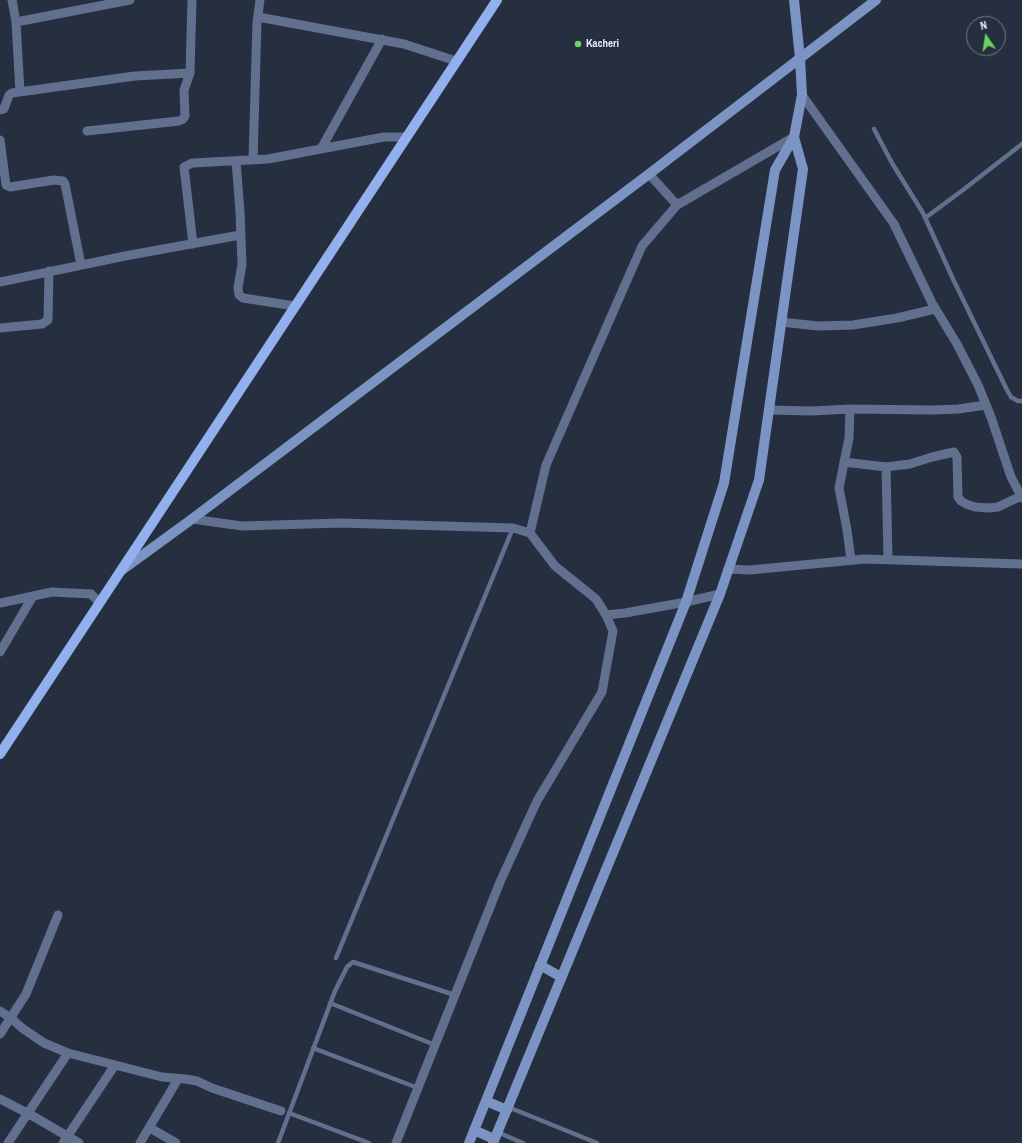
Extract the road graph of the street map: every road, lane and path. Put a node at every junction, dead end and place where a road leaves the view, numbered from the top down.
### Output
1 (12, 0) edge
2 (130, 0) edge
3 (192, 0) edge
4 (260, 0) edge
5 (497, 0) edge
6 (794, 0) edge
7 (876, 0) edge
8 (258, 17) junction
9 (16, 22) junction
10 (382, 39) junction
11 (800, 58) junction
12 (456, 61) junction
13 (190, 73) junction
14 (20, 92) junction
15 (802, 95) junction
16 (0, 110) edge
17 (874, 129) dead end
18 (87, 132) dead end
19 (406, 137) junction
20 (794, 137) junction
21 (0, 140) edge
22 (1022, 144) edge
23 (321, 149) junction
24 (253, 160) junction
25 (236, 161) junction
26 (649, 174) junction
27 (677, 205) junction
28 (925, 218) junction
29 (240, 234) junction
30 (193, 244) junction
31 (81, 265) junction
32 (49, 271) junction
33 (0, 282) edge
34 (295, 306) junction
35 (935, 309) junction
36 (781, 322) junction
37 (0, 328) edge
38 (1022, 400) edge
39 (986, 405) junction
40 (850, 409) junction
41 (769, 410) junction
42 (844, 462) junction
43 (886, 466) junction
44 (1022, 497) edge
45 (192, 519) junction
46 (513, 528) junction
47 (530, 533) junction
48 (888, 559) junction
49 (850, 560) junction
50 (1022, 564) edge
51 (728, 569) junction
52 (120, 571) junction
53 (720, 594) junction
54 (34, 596) junction
55 (686, 602) junction
56 (0, 603) edge
57 (100, 603) junction
58 (606, 615) junction
59 (0, 652) edge
60 (0, 754) edge
61 (58, 915) dead end
62 (336, 958) dead end
63 (540, 965) junction
64 (561, 977) junction
65 (455, 996) junction
66 (330, 1003) junction
67 (0, 1011) edge
68 (11, 1018) junction
69 (0, 1034) edge
70 (435, 1045) junction
71 (313, 1048) junction
72 (68, 1052) junction
73 (115, 1065) junction
74 (178, 1079) junction
75 (418, 1088) junction
76 (0, 1100) edge
77 (486, 1101) junction
78 (507, 1108) junction
79 (285, 1112) junction
80 (27, 1113) junction
81 (150, 1128) junction
82 (474, 1130) junction
83 (583, 1137) junction
84 (495, 1138) edge
85 (65, 1140) edge
86 (8, 1143) edge
87 (79, 1143) edge
88 (140, 1143) edge
89 (176, 1143) edge
90 (278, 1143) edge
91 (369, 1143) edge
92 (396, 1143) edge
93 (469, 1143) edge
94 (523, 1143) edge
95 (581, 1143) edge
96 (597, 1143) edge

1 - 9 street
2 - 9 street
3 - 13 street
4 - 8 street
5 - 12 main road
6 - 11 street
7 - 11 street
8 - 10 street
8 - 24 street
9 - 14 street
10 - 12 street
10 - 23 street
11 - 15 street
11 - 26 street
12 - 19 main road
13 - 14 street
13 - 18 street
14 - 16 street
15 - 20 street
15 - 35 street
17 - 28 lane
19 - 23 street
19 - 34 main road
20 - 27 street
20 - 36 street
20 - 55 street
21 - 31 street
22 - 28 lane
23 - 24 street
24 - 25 street
25 - 29 street
25 - 30 street
26 - 27 street
26 - 45 street
27 - 47 street
28 - 38 lane
29 - 30 street
29 - 34 street
30 - 31 street
31 - 32 street
32 - 33 street
32 - 37 street
34 - 52 main road
35 - 36 street
35 - 39 street
36 - 41 street
39 - 40 street
39 - 44 street
40 - 41 street
40 - 42 street
41 - 51 street
42 - 43 street
42 - 49 street
43 - 44 street
43 - 48 street
45 - 46 street
45 - 52 street
46 - 47 street
46 - 62 lane
47 - 58 street
48 - 49 street
48 - 50 street
49 - 51 street
51 - 53 street
52 - 57 main road
53 - 55 street
53 - 64 street
54 - 56 street
54 - 57 street
54 - 59 street
55 - 58 street
55 - 63 street
57 - 60 main road
58 - 65 street
61 - 68 street
63 - 64 street
63 - 77 street
64 - 78 street
65 - 66 lane
65 - 70 street
66 - 70 lane
66 - 71 lane
67 - 68 street
68 - 69 street
68 - 72 street
70 - 75 street
71 - 75 lane
71 - 79 lane
72 - 73 street
72 - 80 street
73 - 74 street
73 - 85 street
74 - 79 street
74 - 81 street
75 - 92 street
76 - 80 street
77 - 78 street
77 - 82 street
78 - 83 lane
78 - 84 street
79 - 90 lane
79 - 91 lane
80 - 85 street
80 - 86 street
81 - 88 street
81 - 89 street
82 - 84 street
82 - 93 street
83 - 95 lane
83 - 96 lane
84 - 94 lane
85 - 87 street

